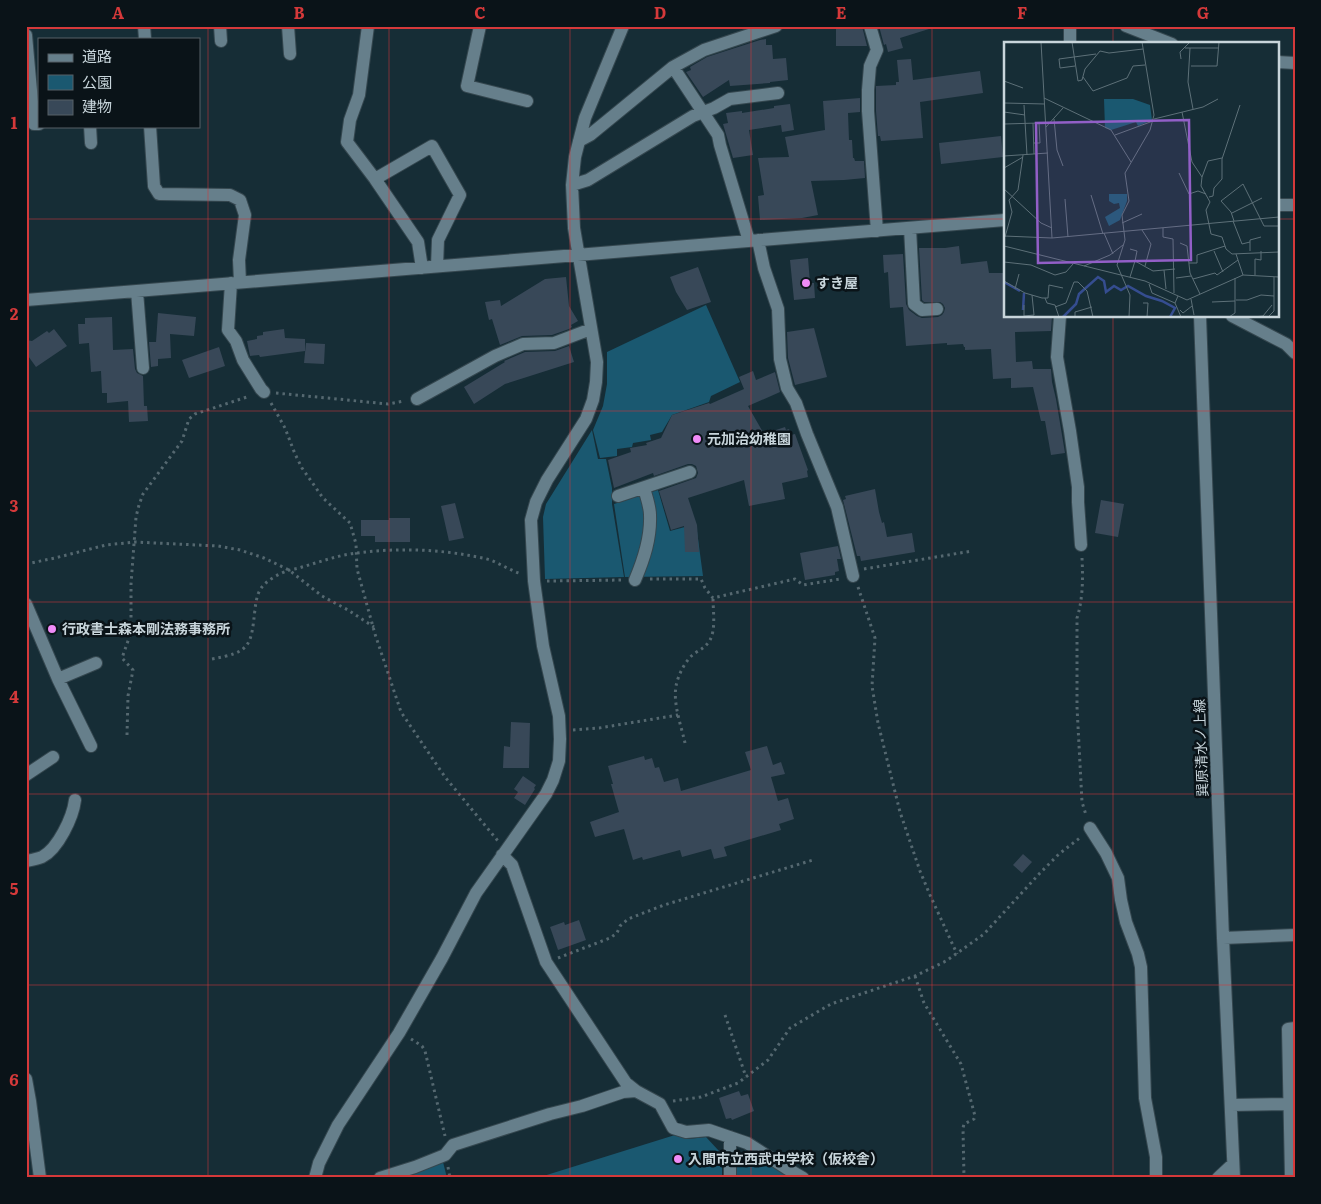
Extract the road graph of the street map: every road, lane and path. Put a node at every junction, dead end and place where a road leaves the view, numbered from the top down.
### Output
1 (220, 26) edge
2 (288, 26) edge
3 (368, 26) edge
4 (480, 26) edge
5 (623, 26) edge
6 (776, 26) edge
7 (870, 26) edge
8 (1070, 26) edge
9 (1126, 26) edge
10 (26, 35) edge
11 (221, 42) dead end
12 (1070, 42) edge
13 (1167, 42) edge
14 (290, 54) dead end
15 (1278, 62) edge
16 (1295, 63) edge
17 (673, 67) junction
18 (778, 93) dead end
19 (527, 101) dead end
20 (703, 112) junction
21 (38, 124) edge
22 (90, 128) edge
23 (150, 128) edge
24 (579, 141) junction
25 (92, 143) dead end
26 (375, 179) junction
27 (572, 185) junction
28 (1295, 205) edge
29 (1278, 206) edge
30 (1004, 220) edge
31 (910, 228) junction
32 (877, 231) junction
33 (753, 240) junction
34 (578, 255) junction
35 (437, 266) junction
36 (422, 268) junction
37 (235, 282) junction
38 (137, 290) junction
39 (26, 300) edge
40 (937, 309) dead end
41 (1060, 318) edge
42 (1200, 318) edge
43 (1236, 318) edge
44 (591, 330) junction
45 (1295, 353) edge
46 (143, 368) dead end
47 (264, 392) junction
48 (417, 399) joint
49 (690, 472) dead end
50 (644, 488) junction
51 (618, 496) dead end
52 (135, 542) junction
53 (1081, 546) joint
54 (357, 552) junction
55 (972, 552) dead end
56 (26, 564) edge
57 (289, 570) junction
58 (853, 573) junction
59 (534, 578) junction
60 (635, 580) junction
61 (713, 598) junction
62 (26, 604) edge
63 (374, 628) junction
64 (212, 659) dead end
65 (96, 663) dead end
66 (58, 679) junction
67 (678, 715) junction
68 (560, 730) junction
69 (126, 735) dead end
70 (685, 743) dead end
71 (92, 746) dead end
72 (53, 757) dead end
73 (26, 776) edge
74 (75, 800) dead end
75 (1090, 828) junction
76 (504, 852) junction
77 (812, 860) dead end
78 (26, 861) edge
79 (1295, 935) edge
80 (1222, 938) junction
81 (957, 954) junction
82 (546, 962) junction
83 (915, 976) junction
84 (725, 1015) dead end
85 (1295, 1028) edge
86 (399, 1033) junction
87 (746, 1077) junction
88 (26, 1079) edge
89 (636, 1091) junction
90 (660, 1104) junction
91 (1289, 1104) junction
92 (1230, 1105) junction
93 (730, 1137) junction
94 (452, 1147) junction
95 (1233, 1164) junction
96 (40, 1178) edge
97 (315, 1178) edge
98 (380, 1178) edge
99 (730, 1178) edge
100 (803, 1178) edge
101 (964, 1178) edge
102 (1156, 1178) edge
103 (1218, 1178) edge
104 (1234, 1178) edge
105 (1291, 1178) edge

1 - 11 street
2 - 14 street
3 - 26 street
4 - 19 street
5 - 24 street
6 - 17 street
7 - 32 street
8 - 12 street
9 - 13 street
10 - 21 street
15 - 16 street
17 - 20 street
17 - 24 street
18 - 20 street
20 - 27 street
20 - 33 street
22 - 25 street
23 - 37 street
24 - 27 street
26 - 35 street
26 - 36 street
27 - 34 street
28 - 29 street
30 - 31 street
31 - 32 street
31 - 40 street
32 - 33 street
33 - 34 street
33 - 58 street
34 - 35 street
34 - 44 street
35 - 36 street
36 - 37 street
37 - 38 street
37 - 47 street
38 - 39 street
38 - 46 street
41 - 53 street
42 - 80 street, 巽原清水ノ上線
43 - 45 street
44 - 48 street
44 - 59 street
47 - 48 path
47 - 52 path
47 - 54 path
49 - 50 street
50 - 51 street
50 - 60 street
52 - 56 path
52 - 57 path
52 - 69 path
53 - 75 path
54 - 57 path
54 - 59 path
54 - 63 path
55 - 58 path
57 - 63 path
57 - 64 path
58 - 61 path
58 - 81 path
59 - 60 path
59 - 68 street
60 - 61 path
61 - 67 path
62 - 66 street
63 - 76 path
65 - 66 street
66 - 71 street
67 - 68 path
67 - 70 path
68 - 76 street
72 - 73 street
74 - 78 street
75 - 81 path
75 - 102 street
76 - 82 street
76 - 86 street
77 - 82 path
79 - 80 street
80 - 92 street, 巽原清水ノ上線
81 - 83 path
82 - 89 street
83 - 87 path
83 - 101 path
84 - 87 path
85 - 91 street
86 - 94 path
86 - 97 street
87 - 90 path
88 - 96 street
89 - 90 street
89 - 94 street
90 - 93 street
91 - 92 street
91 - 105 street
92 - 95 street, 巽原清水ノ上線
93 - 99 street
93 - 100 street
94 - 98 street
95 - 103 street
95 - 104 street, 巽原清水ノ上線

